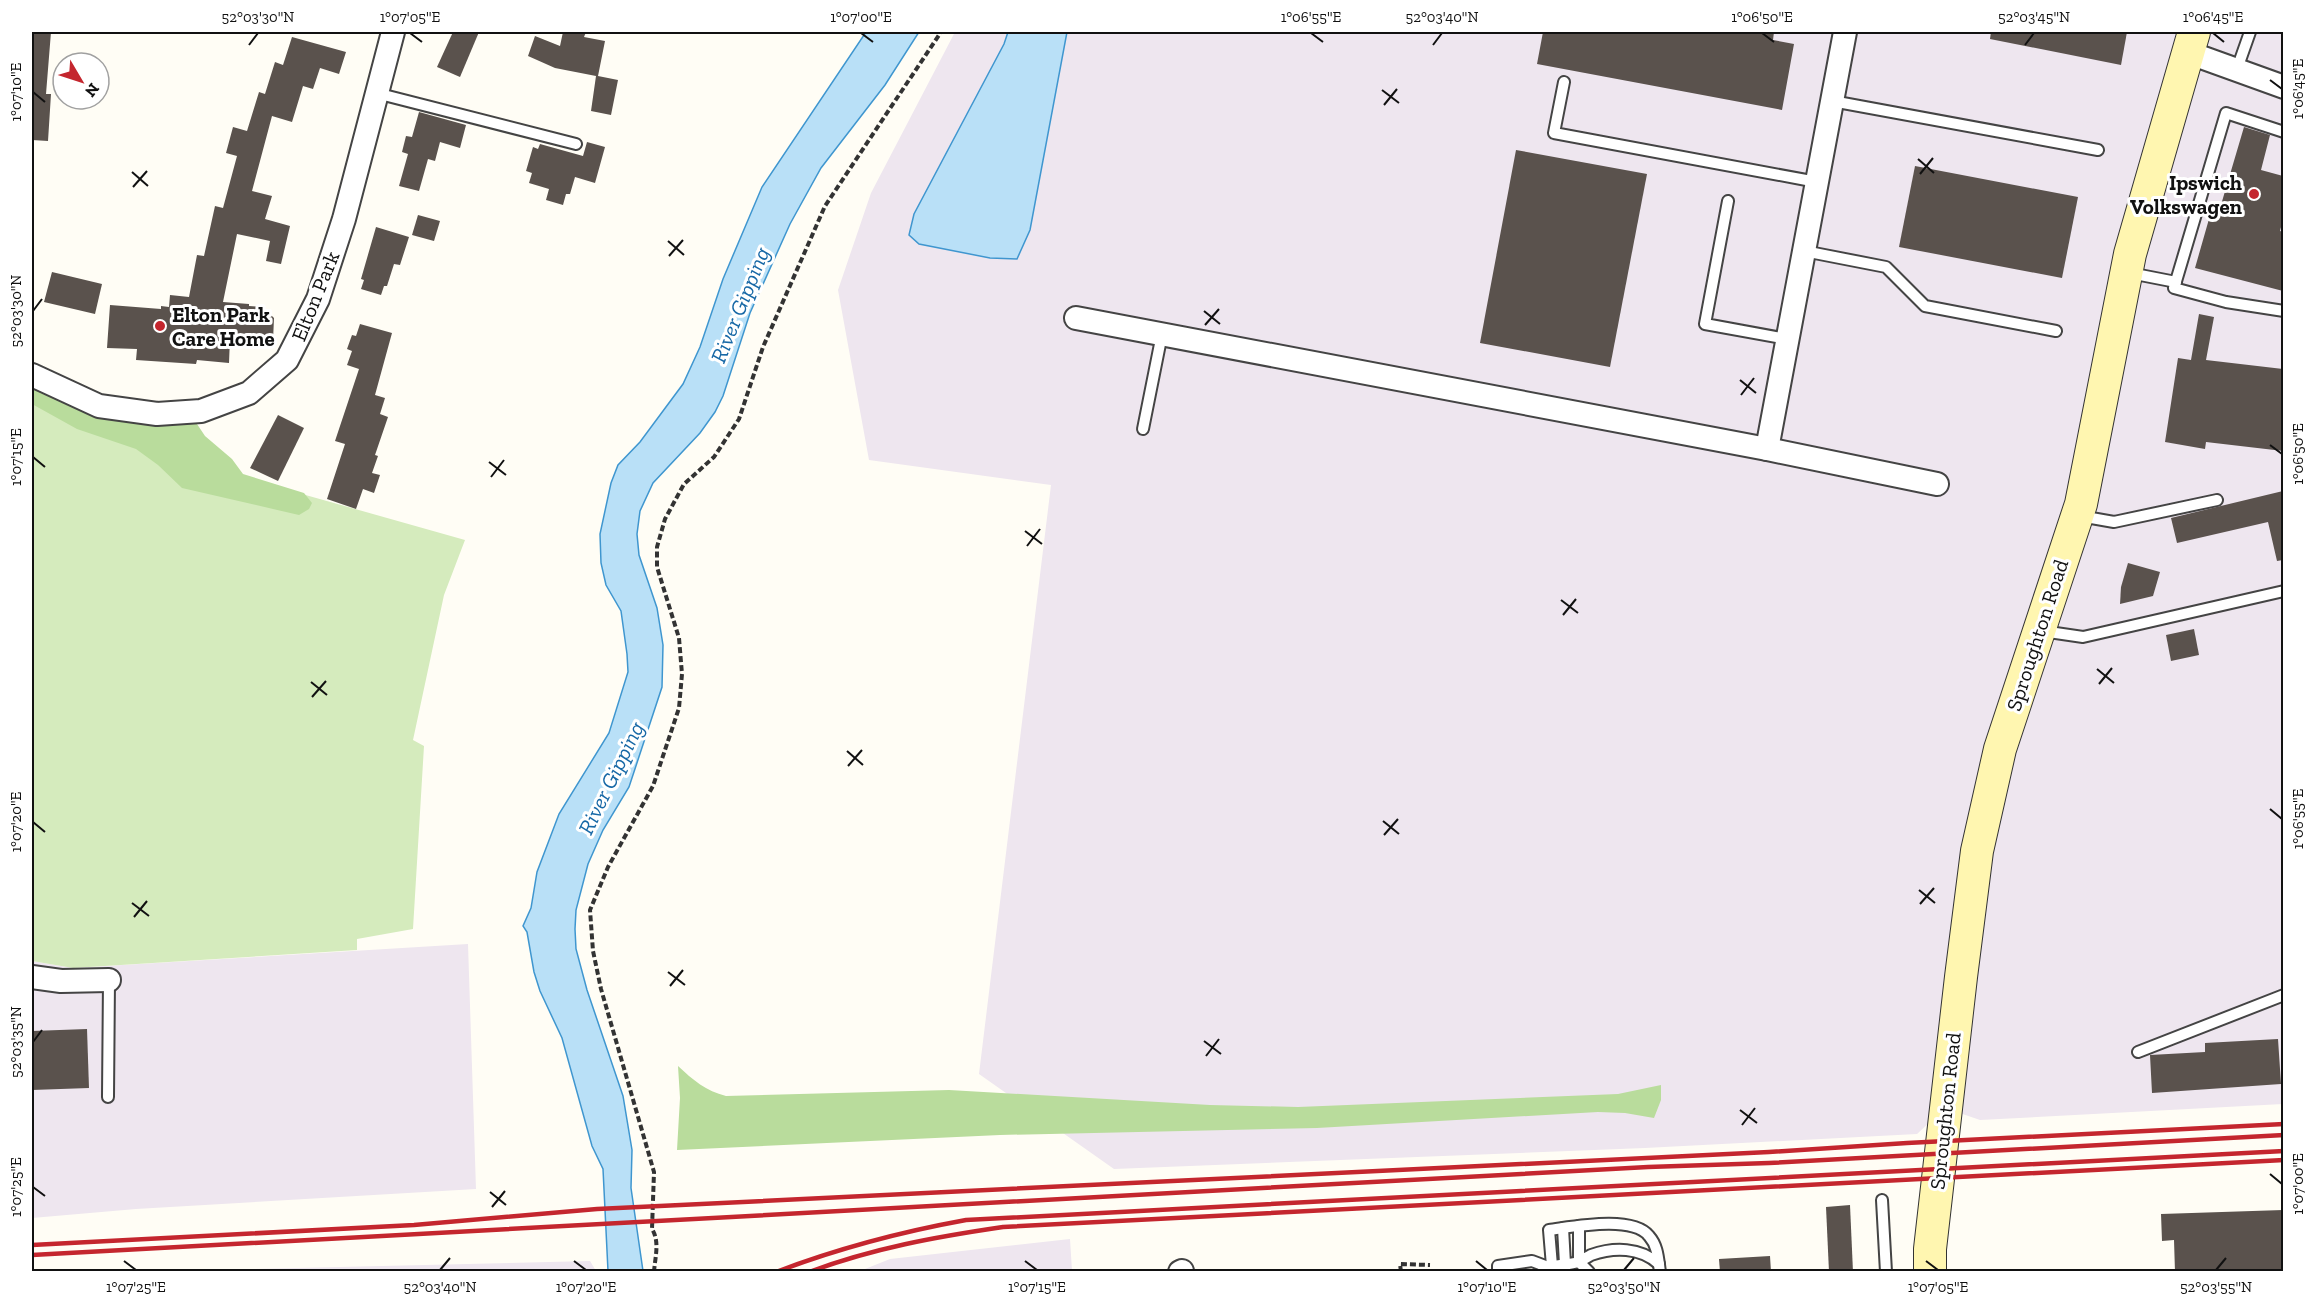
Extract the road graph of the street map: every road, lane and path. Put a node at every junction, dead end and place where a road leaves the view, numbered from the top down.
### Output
1 (393, 32) edge
2 (941, 32) edge
3 (1845, 32) edge
4 (2250, 32) edge
5 (2190, 42) edge
6 (2237, 69) junction
7 (1564, 82) dead end
8 (2283, 87) edge
9 (376, 93) junction
10 (1832, 101) junction
11 (2283, 132) edge
12 (576, 144) dead end
13 (2098, 150) dead end
14 (1817, 182) junction
15 (1728, 201) dead end
16 (1804, 251) junction
17 (2127, 272) junction
18 (2176, 282) junction
19 (2283, 310) edge
20 (1076, 318) dead end
21 (2056, 331) dead end
22 (1162, 334) junction
23 (1787, 339) junction
24 (32, 375) edge
25 (1143, 429) dead end
26 (1767, 449) junction
27 (1937, 484) dead end
28 (2217, 500) dead end
29 (2077, 516) junction
30 (2283, 591) edge
31 (2038, 631) junction
32 (32, 977) edge
33 (109, 980) joint
34 (2283, 995) edge
35 (2138, 1052) dead end
36 (108, 1097) dead end
37 (1881, 1200) dead end
38 (1579, 1226) junction
39 (1563, 1228) junction
40 (1579, 1262) junction
41 (1565, 1264) junction
42 (1927, 1264) edge
43 (1430, 1265) dead end
44 (1547, 1268) edge
45 (1660, 1268) edge
46 (654, 1272) edge
47 (1401, 1272) edge
48 (1498, 1272) edge
49 (1589, 1272) edge
50 (1886, 1272) edge

1 - 9 street, Elton Park
2 - 46 path
3 - 10 street
4 - 6 lane
5 - 6 street
5 - 17 street, Sproughton Road
6 - 8 street
7 - 14 lane
9 - 12 lane
9 - 24 street, Elton Park
10 - 13 lane
10 - 14 street
11 - 18 lane
14 - 16 street
15 - 23 lane
16 - 21 lane
16 - 23 street
17 - 18 lane
17 - 29 street, Sproughton Road
18 - 19 lane
20 - 22 street
22 - 25 lane
22 - 26 street
23 - 26 street
26 - 27 street
28 - 29 lane
29 - 31 street, Sproughton Road
30 - 31 lane
31 - 42 street, Sproughton Road
32 - 33 street
33 - 36 lane
34 - 35 lane
37 - 50 lane
38 - 39 lane
38 - 40 lane
38 - 45 lane
39 - 41 lane
39 - 44 lane
40 - 41 lane
40 - 45 lane
40 - 49 lane
41 - 44 lane
43 - 47 path
44 - 48 lane

